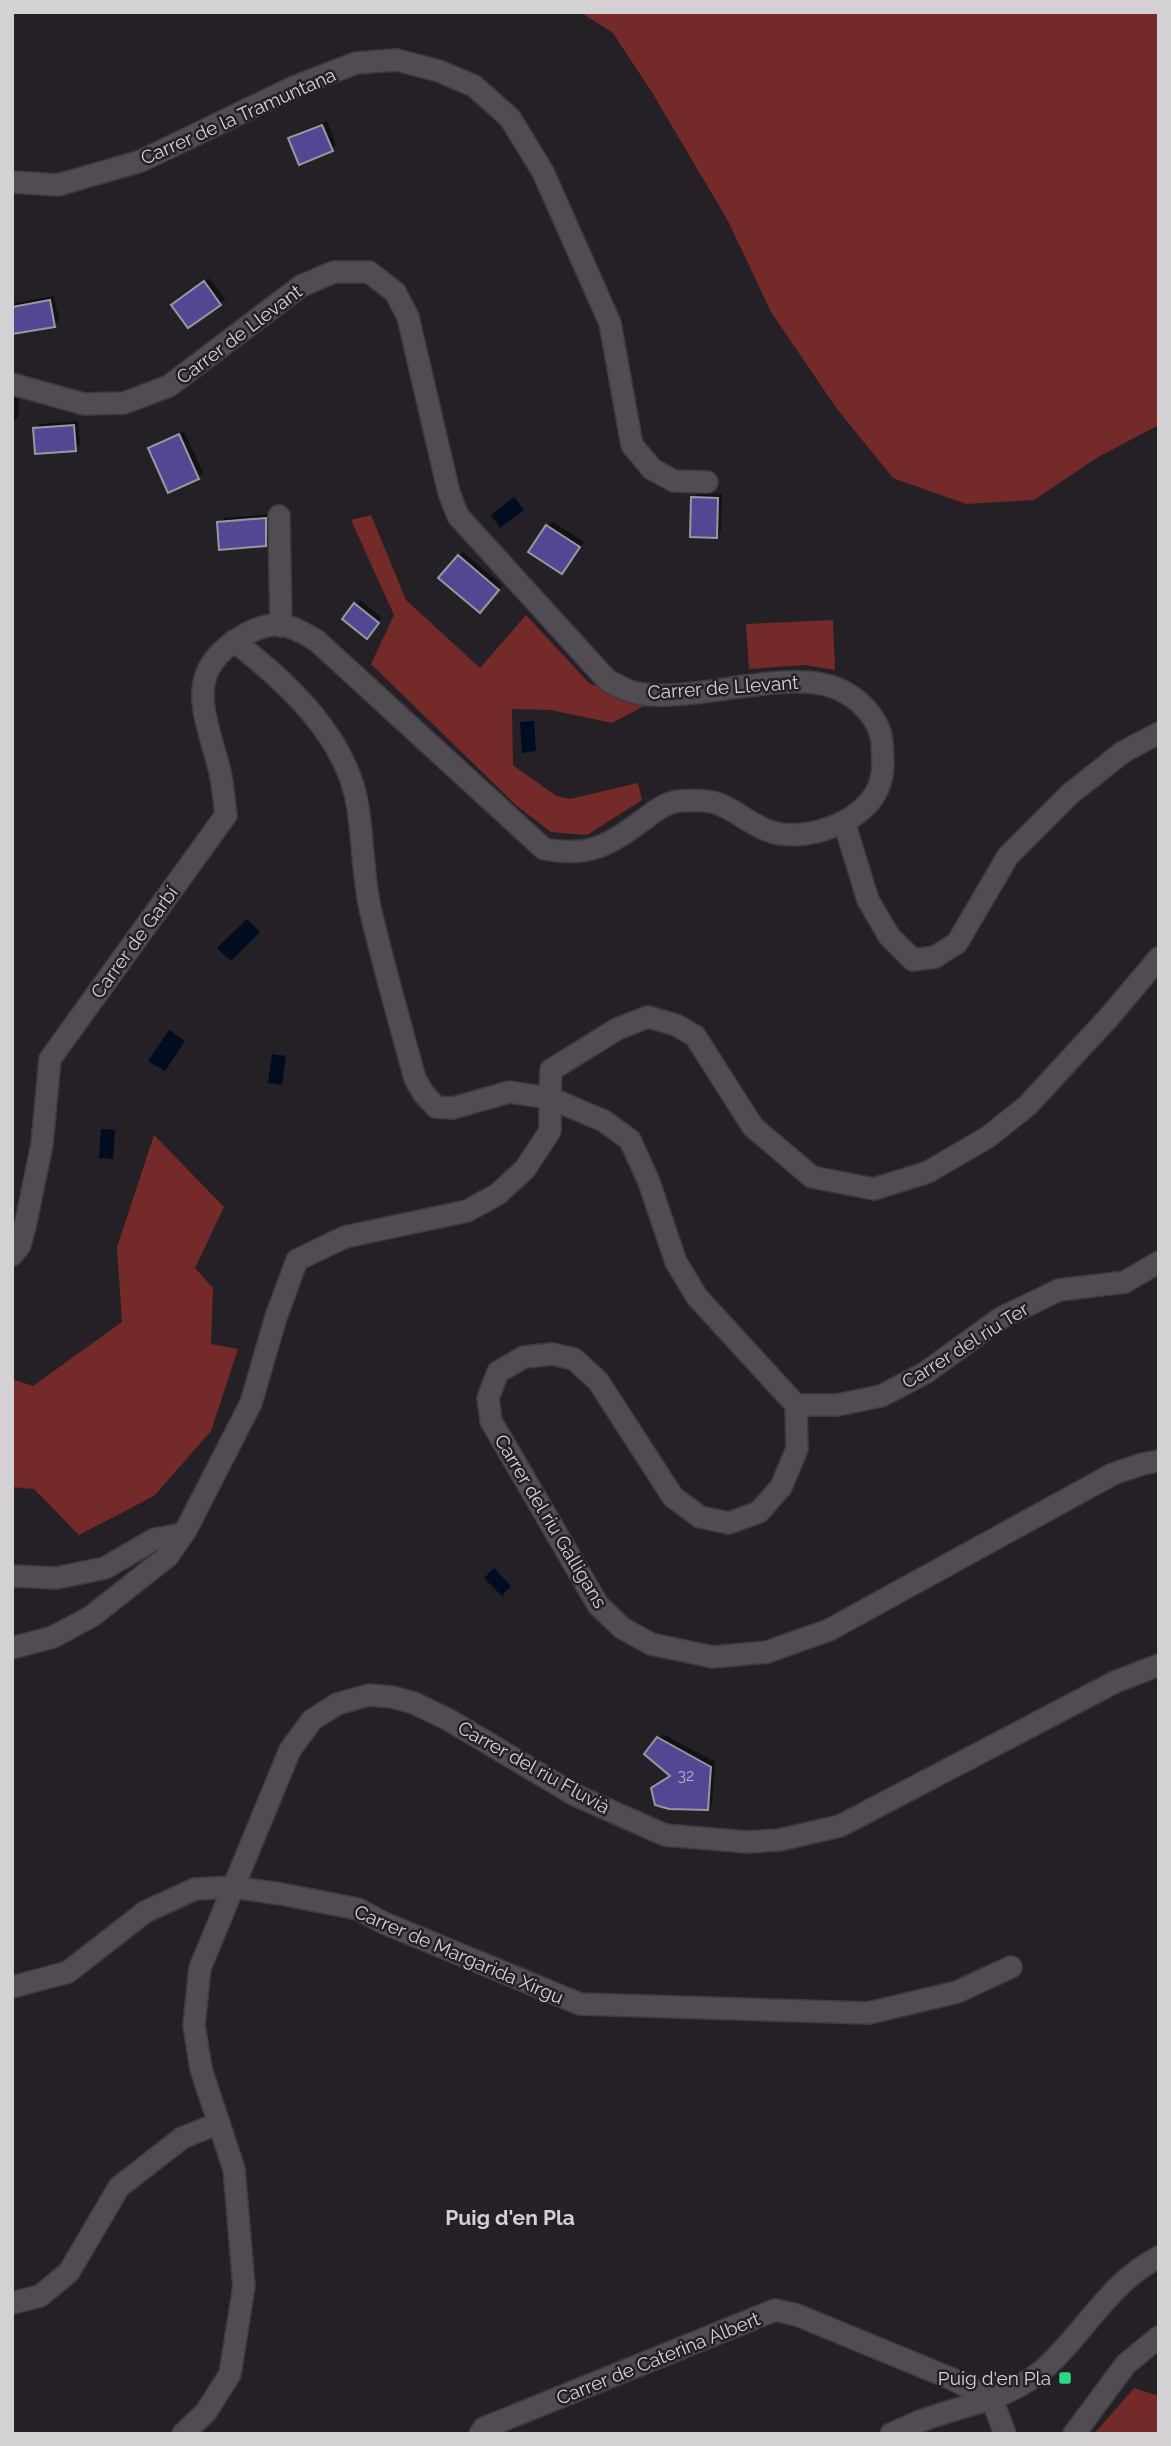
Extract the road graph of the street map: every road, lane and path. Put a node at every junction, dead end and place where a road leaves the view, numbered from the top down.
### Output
1 (12, 182) edge
2 (12, 384) edge
3 (708, 482) dead end
4 (279, 516) dead end
5 (281, 626) junction
6 (234, 641) junction
7 (1159, 733) edge
8 (844, 822) junction
9 (1159, 958) edge
10 (550, 1098) junction
11 (12, 1255) edge
12 (1159, 1262) edge
13 (796, 1405) junction
14 (1159, 1461) edge
15 (183, 1534) junction
16 (12, 1576) edge
17 (12, 1648) edge
18 (1159, 1665) edge
19 (232, 1887) junction
20 (1011, 1967) dead end
21 (12, 1987) edge
22 (219, 2123) junction
23 (1159, 2257) edge
24 (12, 2302) edge
25 (1159, 2337) edge
26 (992, 2399) junction
27 (183, 2434) edge
28 (480, 2434) edge
29 (891, 2434) edge
30 (1005, 2434) edge
31 (1074, 2434) edge

1 - 3 street, Carrer de la Tramuntana
2 - 8 street, Carrer de Llevant
4 - 5 street
5 - 6 street
5 - 8 street, Carrer de Llevant
6 - 10 street
6 - 11 street, Carrer de Garbí
7 - 8 street
9 - 10 street
10 - 13 street
10 - 15 street
12 - 13 street, Carrer del riu Ter
13 - 14 street, Carrer del riu Galligans
15 - 16 street
15 - 17 street
18 - 19 street, Carrer del riu Fluvià
19 - 20 street, Carrer de Margarida Xirgu
19 - 21 street, Carrer de Margarida Xirgu
19 - 22 street, Carrer del riu Fluvià
22 - 24 street
22 - 27 street, Carrer del riu Fluvià
23 - 26 street
25 - 31 street
26 - 28 street, Carrer de Caterina Albert
26 - 29 street
26 - 30 street

